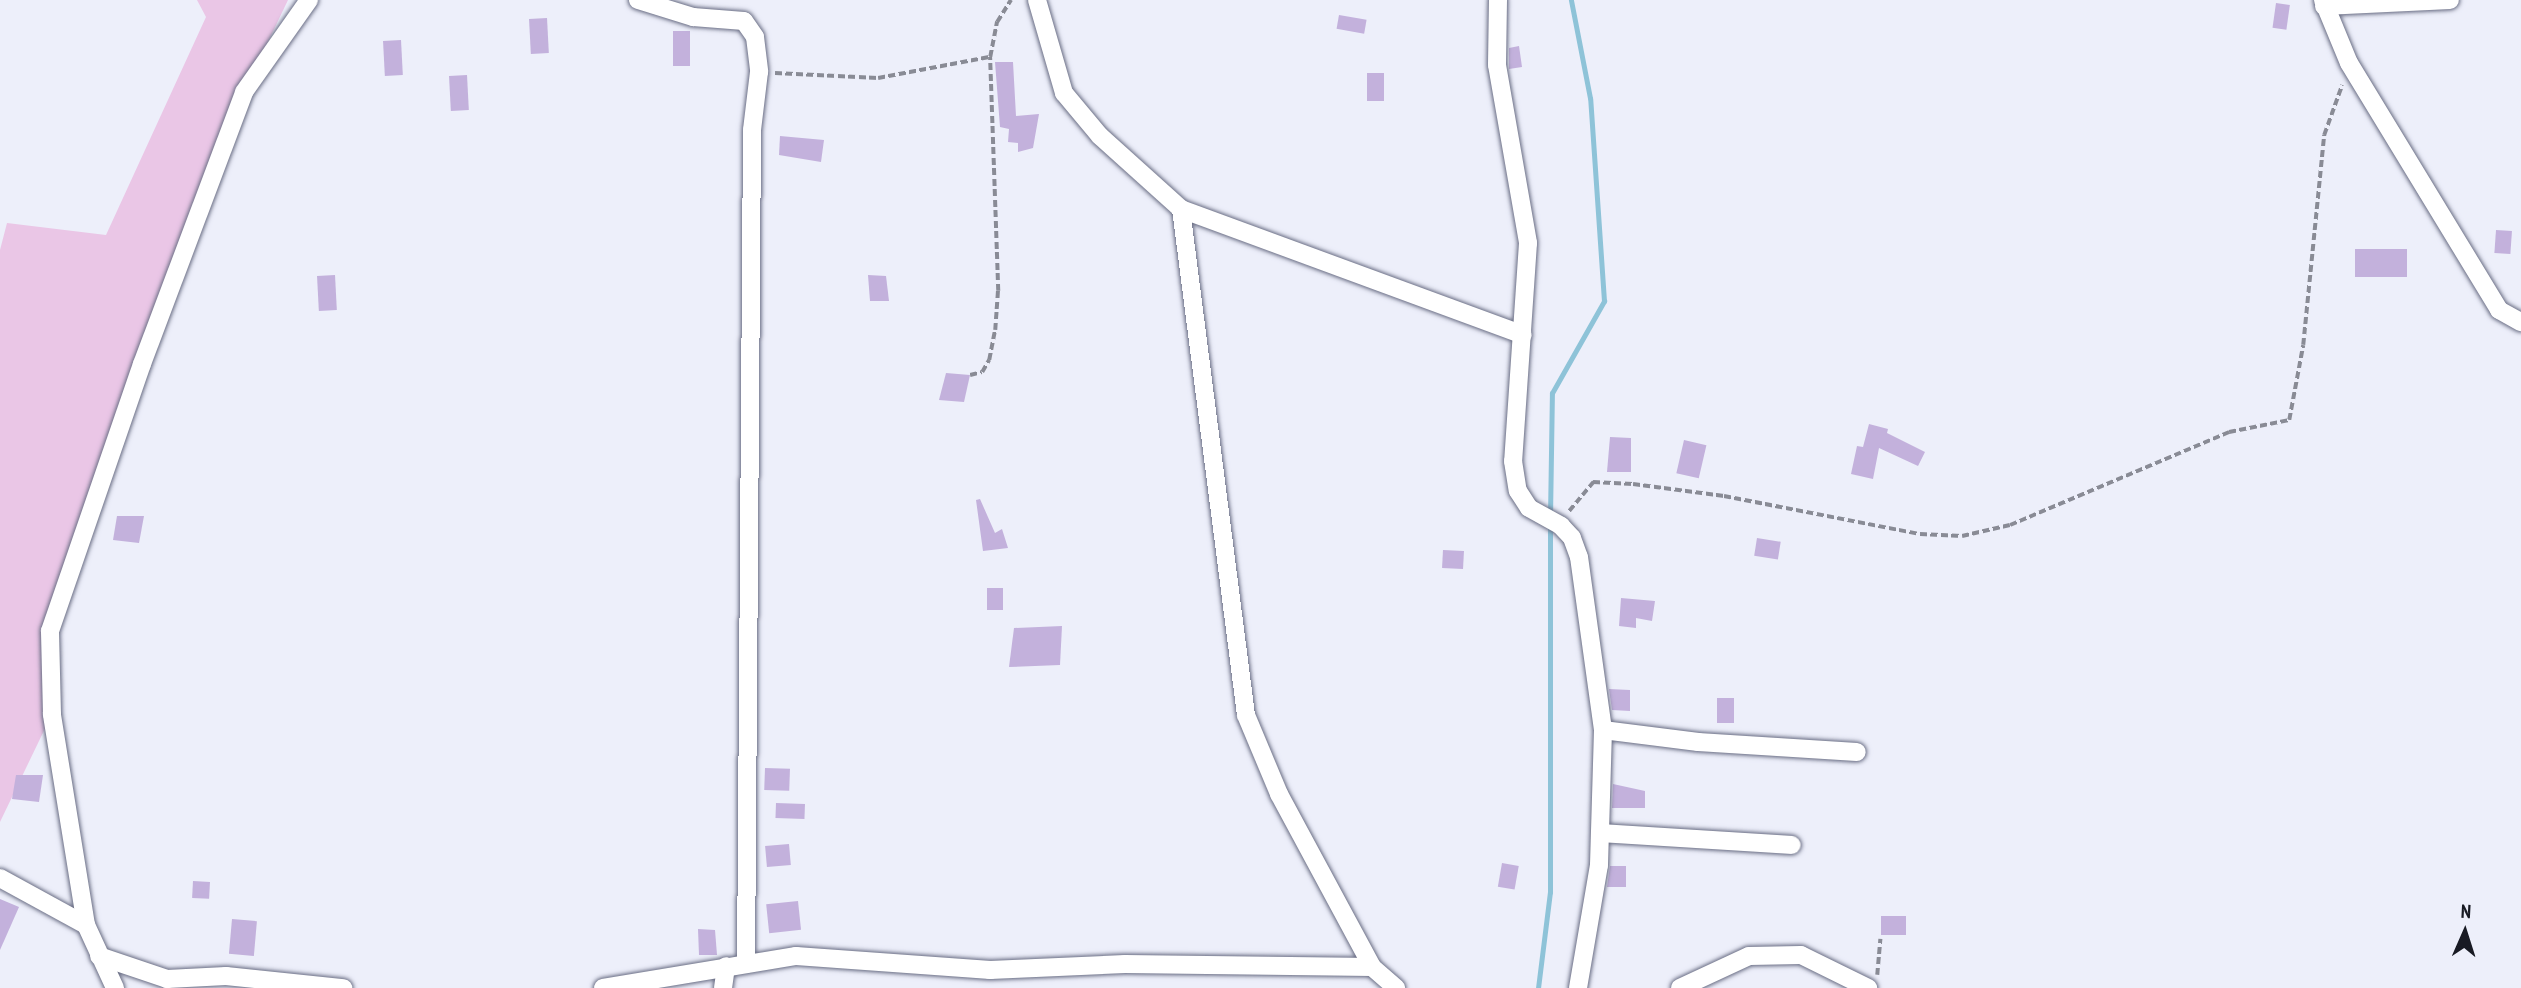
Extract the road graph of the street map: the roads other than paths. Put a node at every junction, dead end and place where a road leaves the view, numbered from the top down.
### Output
1 (309, 0) edge
2 (638, 0) edge
3 (1037, 0) edge
4 (1498, 0) edge
5 (2450, 0) edge
6 (2324, 3) edge
7 (1181, 209) junction
8 (2521, 322) edge
9 (1523, 335) junction
10 (1603, 730) junction
11 (1857, 752) dead end
12 (1601, 833) junction
13 (1792, 845) dead end
14 (0, 878) edge
15 (86, 925) junction
16 (99, 956) junction
17 (746, 964) junction
18 (726, 966) junction
19 (1372, 967) junction
20 (115, 988) edge
21 (343, 988) edge
22 (604, 988) edge
23 (723, 988) edge
24 (1396, 988) edge
25 (1578, 988) edge
26 (1680, 988) edge
27 (1868, 988) edge

1 - 15 street
2 - 17 street
3 - 7 street
4 - 9 street
5 - 6 street
6 - 8 street
7 - 9 street
7 - 19 street
9 - 10 street
10 - 11 street
10 - 12 street
12 - 13 street
12 - 25 street
14 - 15 street
15 - 16 street
16 - 20 street
16 - 21 street
17 - 18 street
17 - 19 street
18 - 22 street
18 - 23 street
19 - 24 street
26 - 27 street

